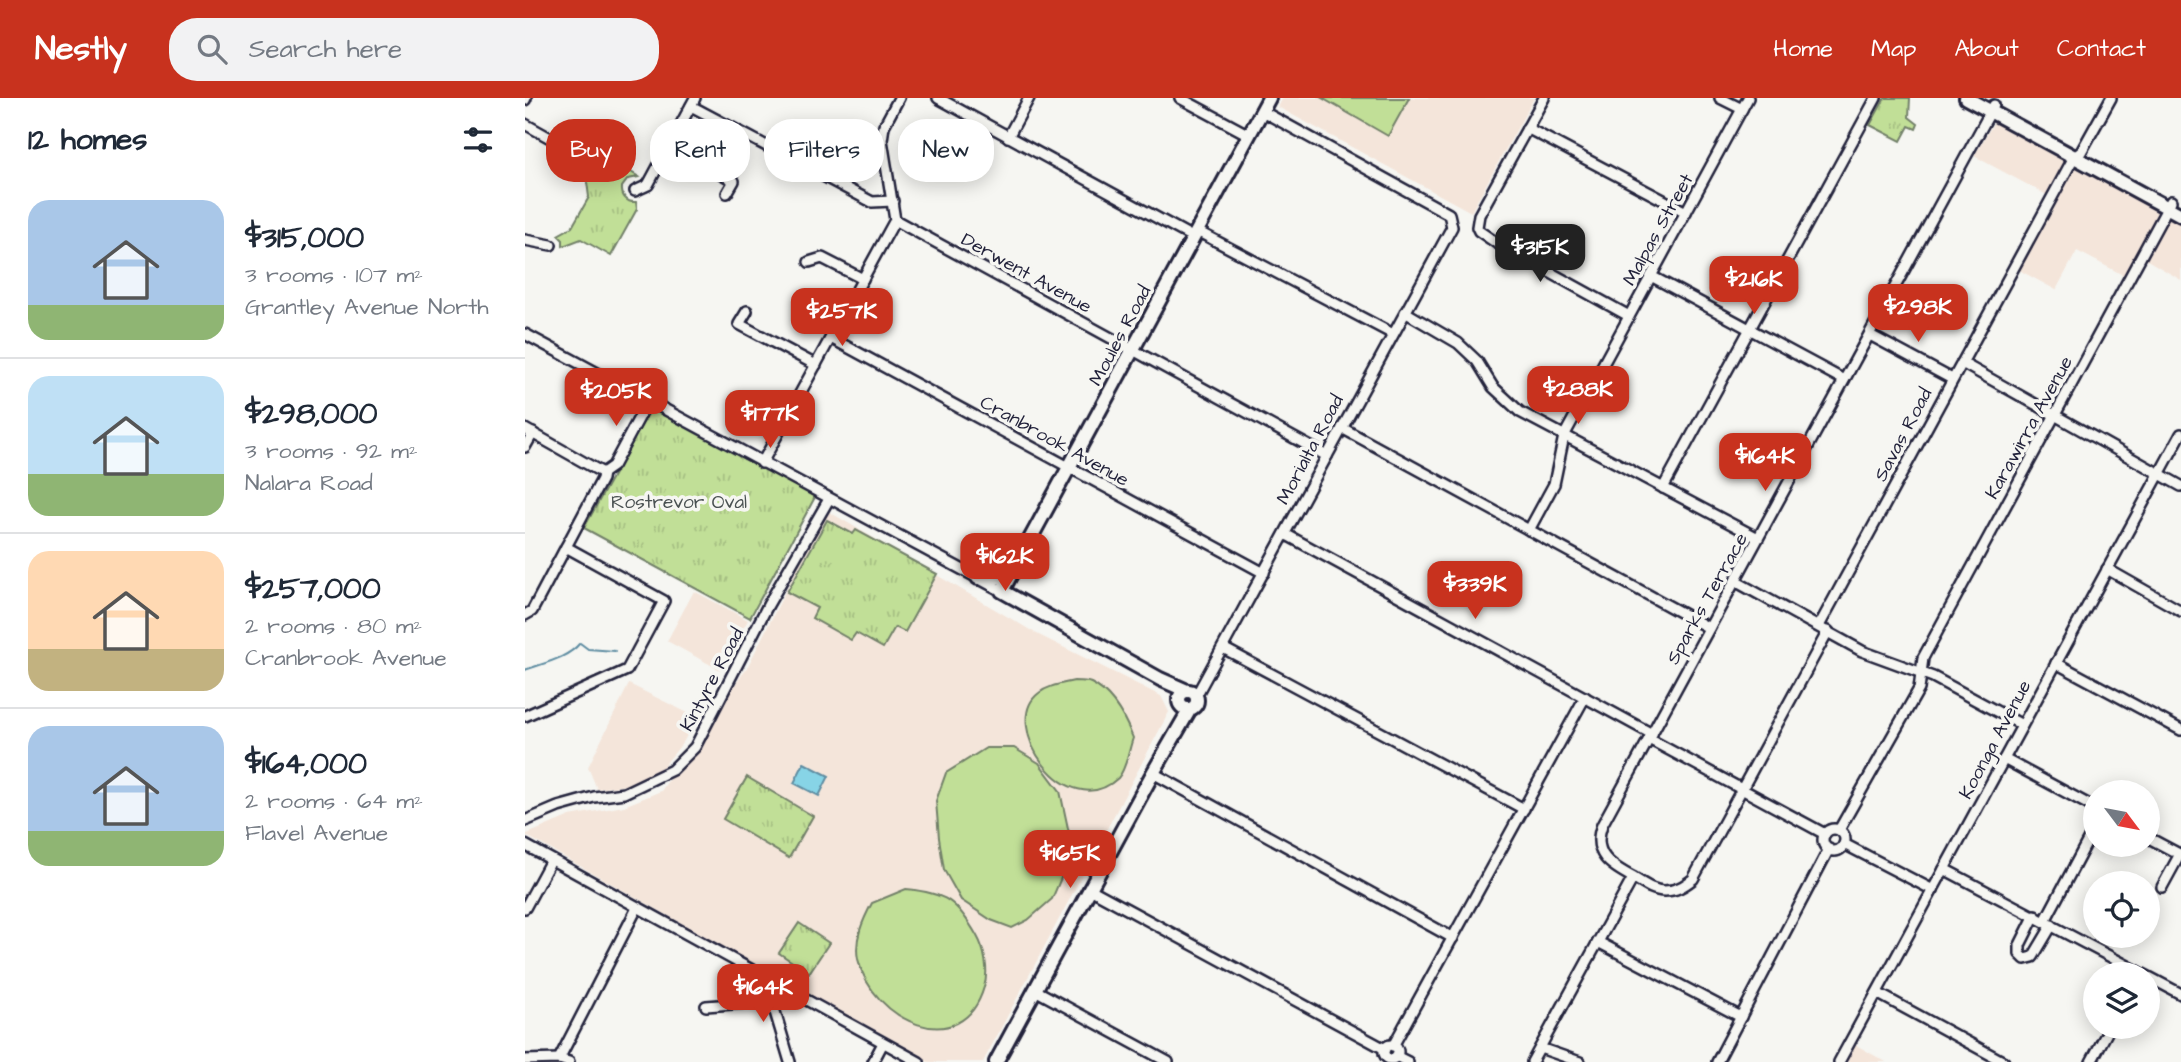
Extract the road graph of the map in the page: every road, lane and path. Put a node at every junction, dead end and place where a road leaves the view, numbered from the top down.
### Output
1 (899, 98) edge
2 (938, 98) edge
3 (1029, 98) edge
4 (1180, 98) edge
5 (1269, 98) edge
6 (1543, 98) edge
7 (1720, 98) edge
8 (1748, 98) edge
9 (1876, 98) edge
10 (1966, 98) edge
11 (1982, 98) edge
12 (2111, 98) edge
13 (693, 102) edge
14 (1992, 108) junction
15 (1742, 109) junction
16 (1262, 111) junction
17 (684, 119) edge
18 (525, 124) edge
19 (1527, 128) junction
20 (1249, 135) junction
21 (546, 136) edge
22 (1008, 137) junction
23 (2078, 154) junction
24 (650, 181) edge
25 (733, 182) edge
26 (635, 191) dead end
27 (727, 193) dead end
28 (893, 201) junction
29 (2173, 205) edge
30 (1686, 212) junction
31 (2181, 215) edge
32 (895, 220) junction
33 (1195, 234) junction
34 (525, 240) edge
35 (551, 245) dead end
36 (809, 262) dead end
37 (1651, 276) junction
38 (863, 279) junction
39 (747, 311) dead end
40 (1405, 312) junction
41 (1629, 316) junction
42 (1749, 330) junction
43 (525, 334) edge
44 (1393, 334) junction
45 (1870, 335) junction
46 (831, 338) junction
47 (1133, 350) junction
48 (1962, 363) junction
49 (816, 365) junction
50 (1952, 379) junction
51 (1844, 380) junction
52 (648, 401) junction
53 (2054, 415) junction
54 (1342, 428) junction
55 (529, 431) edge
56 (2181, 434) edge
57 (1564, 436) junction
58 (525, 447) edge
59 (1327, 456) junction
60 (762, 463) junction
61 (1069, 467) junction
62 (603, 473) junction
63 (2159, 474) junction
64 (2181, 486) edge
65 (1663, 488) junction
66 (829, 499) junction
67 (1529, 530) junction
68 (1285, 534) junction
69 (1758, 538) junction
70 (566, 547) junction
71 (1016, 565) junction
72 (2107, 569) junction
73 (1264, 573) junction
74 (978, 578) junction
75 (1735, 581) junction
76 (1002, 591) junction
77 (2181, 611) edge
78 (525, 615) edge
79 (1819, 626) junction
80 (1709, 628) junction
81 (1828, 631) junction
82 (1223, 648) junction
83 (2056, 663) junction
84 (1920, 672) junction
85 (1185, 697) junction
86 (1585, 697) junction
87 (525, 716) edge
88 (2022, 725) junction
89 (2181, 730) edge
90 (1174, 735) junction
91 (1650, 736) junction
92 (2004, 759) junction
93 (1153, 773) junction
94 (1743, 788) junction
95 (2083, 802) edge
96 (1524, 809) junction
97 (525, 821) edge
98 (1839, 830) junction
99 (1825, 834) junction
100 (1844, 844) junction
101 (2160, 844) edge
102 (525, 845) edge
103 (1829, 849) junction
104 (2083, 852) edge
105 (2181, 854) edge
106 (551, 860) junction
107 (1944, 869) junction
108 (1633, 878) junction
109 (2162, 887) dead end
110 (1090, 889) junction
111 (1933, 890) junction
112 (525, 908) edge
113 (637, 908) junction
114 (2035, 915) junction
115 (2049, 923) junction
116 (1453, 938) junction
117 (1598, 942) junction
118 (2121, 962) edge
119 (768, 980) junction
120 (2160, 983) edge
121 (1035, 990) junction
122 (1877, 993) junction
123 (2181, 994) edge
124 (771, 1001) junction
125 (706, 1006) dead end
126 (1741, 1017) junction
127 (2103, 1039) edge
128 (883, 1043) junction
129 (1540, 1048) junction
130 (1390, 1054) edge
131 (525, 1060) edge
132 (564, 1061) edge
133 (790, 1062) edge
134 (873, 1062) edge
135 (919, 1062) edge
136 (996, 1062) edge
137 (1168, 1062) edge
138 (1408, 1062) edge
139 (1532, 1062) edge
140 (1580, 1062) edge
141 (1717, 1062) edge
142 (1839, 1062) edge
143 (2004, 1062) edge
144 (2091, 1062) edge

1 - 28 street
2 - 22 street
3 - 22 street
4 - 20 street
5 - 16 main road, Moules Road
6 - 19 street
7 - 15 street
8 - 15 street, Malpas Street
9 - 42 street
10 - 14 main road
11 - 14 main road
12 - 23 street, Savas Road
13 - 17 street
13 - 28 street
14 - 23 main road
14 - 45 street, Sparks Terrace
15 - 30 street, Malpas Street
16 - 20 main road, Moules Road
16 - 40 street, Morialta Road
18 - 21 street
19 - 30 street
19 - 41 street
20 - 33 main road, Moules Road
22 - 33 street
23 - 29 main road
23 - 48 street, Savas Road
24 - 26 street
25 - 27 street
28 - 32 street
29 - 31 main road
29 - 53 street, Karawirra Avenue
30 - 37 street, Malpas Street
32 - 38 street
32 - 47 street, Derwent Avenue
33 - 44 street
33 - 47 main road, Moules Road
34 - 35 street
36 - 38 street
37 - 41 street, Malpas Street
37 - 42 street
38 - 46 street
39 - 49 street
40 - 44 street, Morialta Road
40 - 57 street
41 - 57 street, Malpas Street
42 - 51 street
42 - 65 street
43 - 52 street
44 - 54 street, Morialta Road
45 - 50 street
45 - 51 street, Sparks Terrace
46 - 49 street
46 - 61 street, Cranbrook Avenue
47 - 59 street, Derwent Avenue
47 - 61 main road, Moules Road
48 - 50 street, Savas Road
48 - 53 street
49 - 60 street
50 - 79 street, Savas Road
51 - 69 street, Sparks Terrace
52 - 60 street
52 - 62 street
53 - 63 street
53 - 84 street, Karawirra Avenue
54 - 59 street, Morialta Road
54 - 67 street
55 - 58 street
55 - 62 street
56 - 63 street, Koonga Avenue
57 - 65 street
57 - 67 street, Malpas Street
59 - 68 street, Morialta Road
60 - 66 street
61 - 71 main road, Moules Road
61 - 73 street, Cranbrook Avenue
62 - 70 street
63 - 64 street
63 - 72 street, Koonga Avenue
65 - 69 street
66 - 74 street
66 - 97 street, Kintyre Road
67 - 80 street
68 - 73 street, Morialta Road
68 - 86 street
69 - 75 street, Sparks Terrace
70 - 78 street
70 - 87 street
71 - 74 main road
71 - 76 main road, Moules Road
72 - 77 street
72 - 83 street, Koonga Avenue
73 - 82 street, Morialta Road
74 - 76 street
75 - 79 street
75 - 80 street, Sparks Terrace
76 - 85 main road
79 - 81 street
80 - 91 street, Sparks Terrace
81 - 84 street
81 - 94 street
82 - 85 street, Morialta Road
82 - 96 street
83 - 88 street, Koonga Avenue
83 - 89 street
84 - 88 street
84 - 98 street, Karawirra Avenue
85 - 90 main road, Morialta Road
85 - 90 main road, Morialta Road
86 - 91 street
86 - 96 street
88 - 92 street, Koonga Avenue
90 - 93 main road, Morialta Road
91 - 94 street
91 - 108 street, Sparks Terrace
92 - 95 street
92 - 107 street, Koonga Avenue
93 - 110 main road, Morialta Road
93 - 116 street
94 - 99 street
94 - 108 street, Sparks Terrace
96 - 116 street
98 - 99 street
98 - 100 street
99 - 103 street
100 - 103 street
100 - 111 street
101 - 105 street
102 - 106 street
103 - 126 street
104 - 115 street
105 - 109 street
106 - 112 street
106 - 113 street
107 - 111 street, Koonga Avenue
107 - 114 street
108 - 117 street
110 - 121 main road, Morialta Road
110 - 130 street
111 - 122 street, Koonga Avenue
113 - 119 street
113 - 132 street
114 - 115 street
114 - 115 street
115 - 118 street
116 - 130 street
117 - 126 street
117 - 129 street
119 - 124 street
119 - 128 street
120 - 123 street
121 - 136 main road, Morialta Road
121 - 137 street
122 - 142 street, Koonga Avenue
122 - 143 street
124 - 125 street
124 - 133 street
126 - 141 street
127 - 144 street
128 - 134 street
128 - 135 street
129 - 139 street
129 - 140 street
130 - 138 street
131 - 132 street

